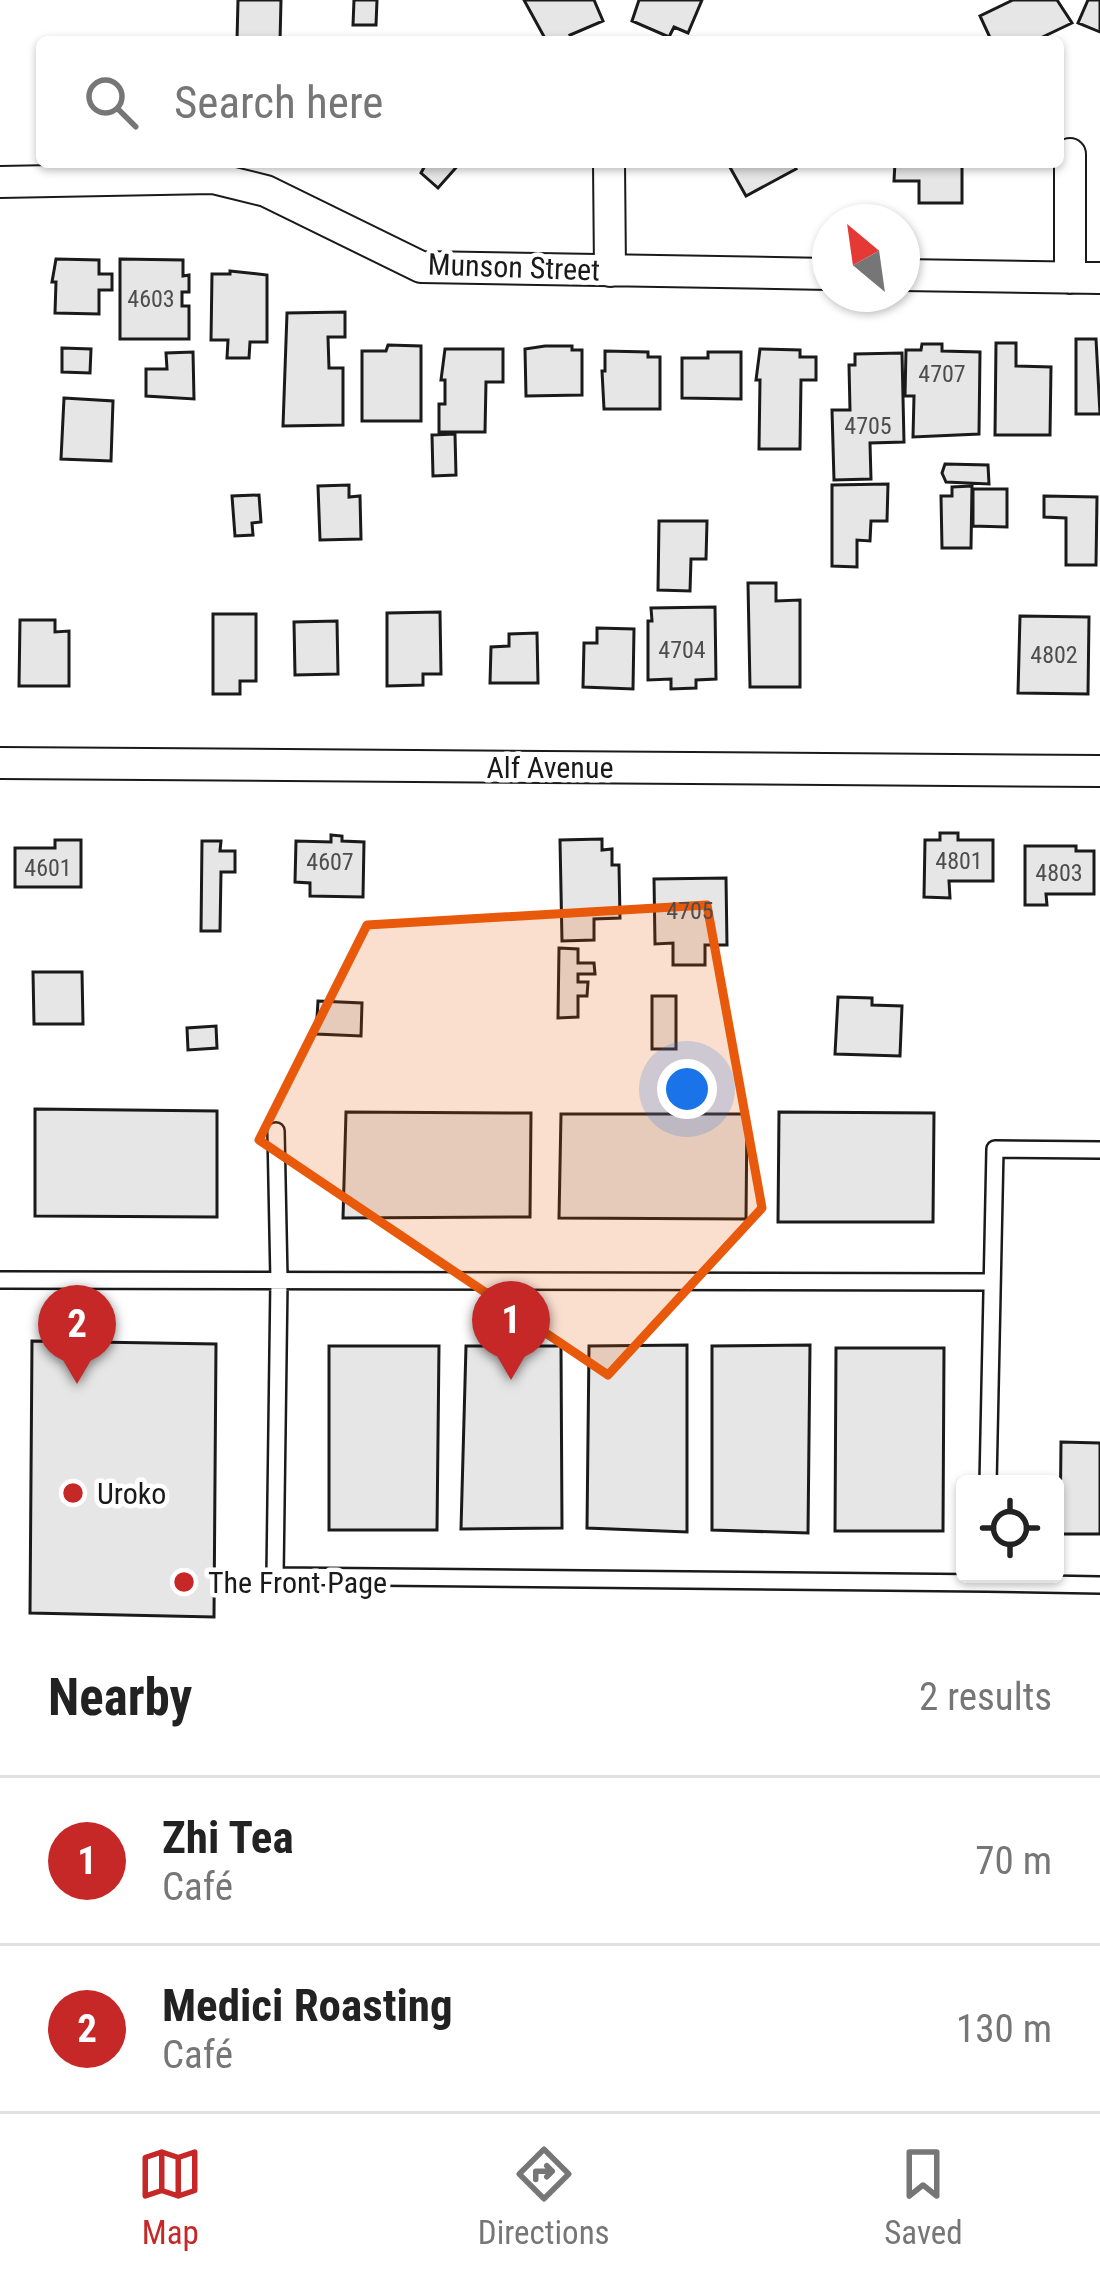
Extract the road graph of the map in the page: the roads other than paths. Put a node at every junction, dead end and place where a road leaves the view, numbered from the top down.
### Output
1 (1070, 154) dead end
2 (609, 168) edge
3 (0, 182) edge
4 (610, 271) junction
5 (812, 274) edge
6 (920, 275) edge
7 (1085, 278) edge
8 (0, 763) edge
9 (1100, 772) edge
10 (276, 1130) dead end
11 (1100, 1150) edge
12 (0, 1280) edge
13 (279, 1280) junction
14 (992, 1282) junction
15 (988, 1475) edge
16 (956, 1578) edge
17 (1064, 1583) edge
18 (1100, 1585) edge

1 - 7 street
2 - 4 street
3 - 4 street, Munson Street
4 - 5 street, Munson Street
6 - 7 street
8 - 9 street, Alf Avenue
10 - 13 lane
11 - 14 lane
12 - 13 lane
13 - 14 lane
13 - 16 lane
14 - 15 lane
17 - 18 lane

